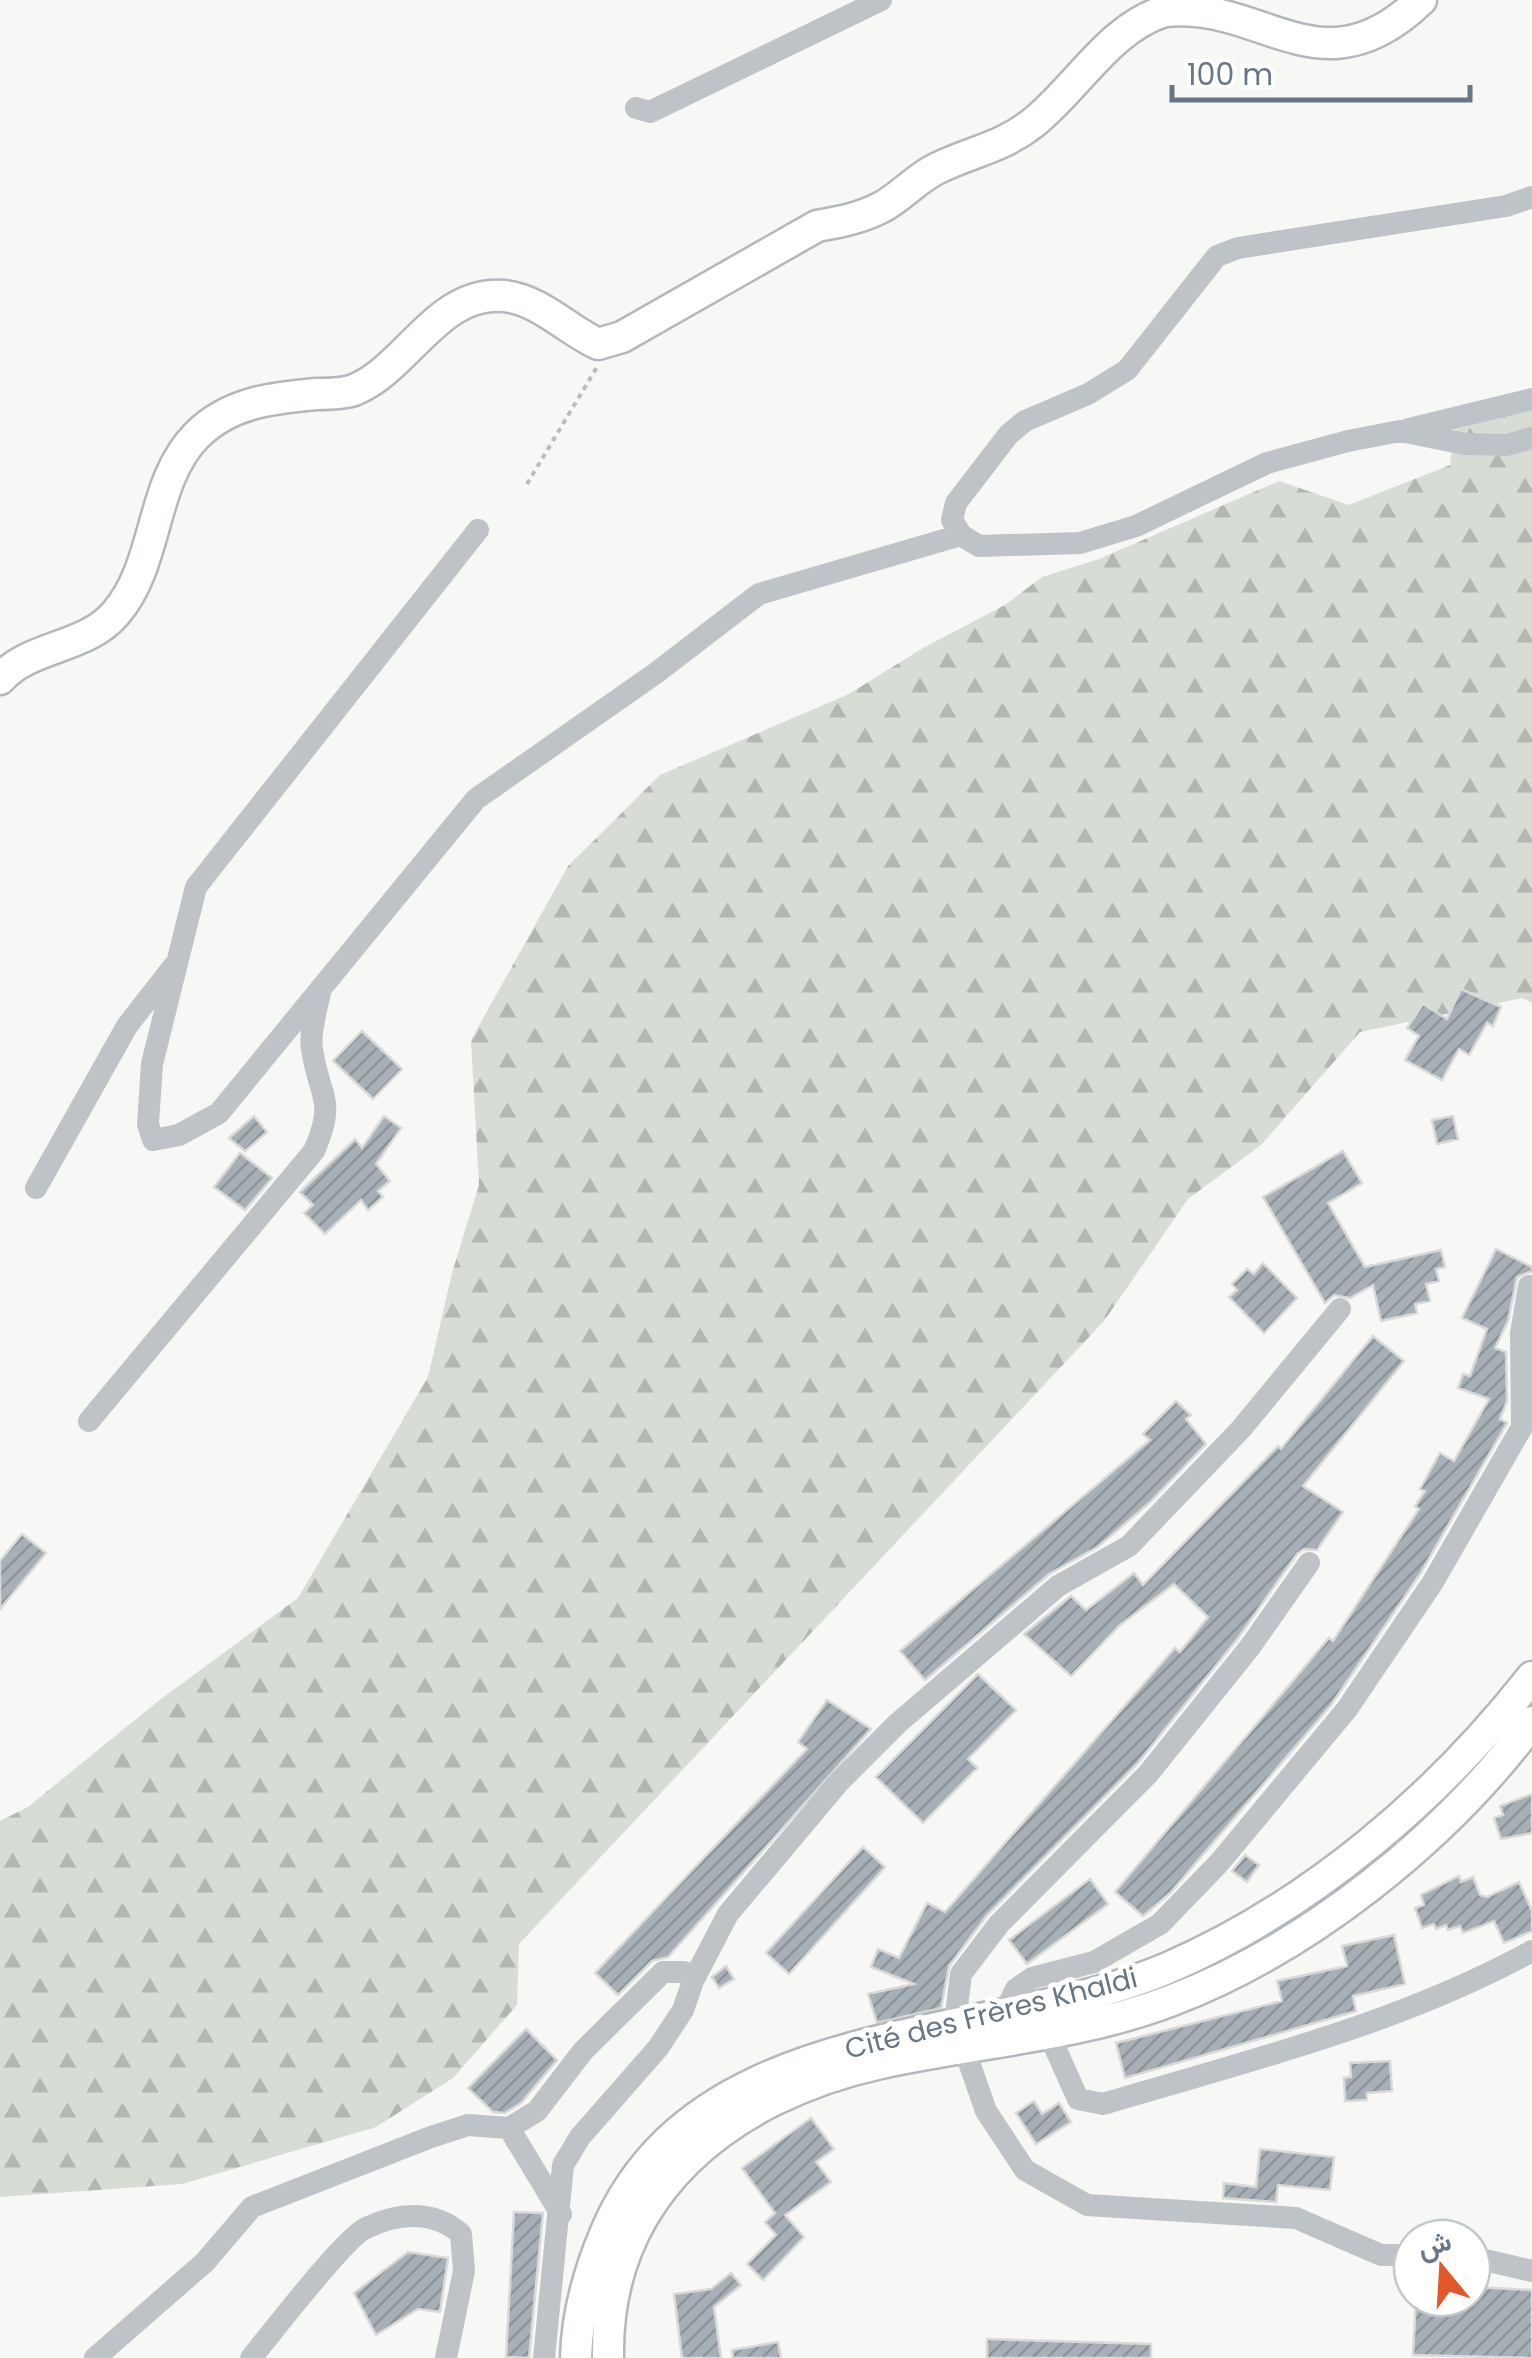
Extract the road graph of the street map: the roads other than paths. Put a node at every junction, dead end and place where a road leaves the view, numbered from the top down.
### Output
1 (882, 0) edge
2 (1421, 0) edge
3 (636, 108) dead end
4 (1532, 197) edge
5 (1532, 399) edge
6 (1400, 431) junction
7 (1532, 438) edge
8 (478, 530) dead end
9 (961, 535) junction
10 (0, 679) edge
11 (178, 960) junction
12 (320, 989) junction
13 (36, 1188) dead end
14 (1529, 1286) dead end
15 (1340, 1310) dead end
16 (89, 1421) dead end
17 (1309, 1563) dead end
18 (1532, 1677) edge
19 (1532, 1722) edge
20 (1532, 1951) edge
21 (693, 1982) junction
22 (1048, 2017) junction
23 (1005, 2026) junction
24 (959, 2035) junction
25 (509, 2128) junction
26 (561, 2214) junction
27 (1392, 2255) edge
28 (1492, 2262) edge
29 (1532, 2271) edge
30 (95, 2358) edge
31 (251, 2358) edge
32 (446, 2358) edge
33 (544, 2358) edge
34 (576, 2358) edge
35 (608, 2358) edge

1 - 3 street
2 - 10 main road
4 - 9 street
5 - 6 street
6 - 7 street
6 - 9 street
8 - 11 street
9 - 12 street
11 - 12 street
11 - 13 street
12 - 16 street
14 - 23 street
15 - 21 street
17 - 24 street
18 - 22 main road, Cité des Frères Khaldi
19 - 22 main road, Cité des Frères Khaldi
20 - 22 street
21 - 25 street
21 - 26 street
22 - 23 main road, Cité des Frères Khaldi
23 - 24 main road, Cité des Frères Khaldi
24 - 27 street
24 - 34 main road, Cité des Frères Khaldi
24 - 35 main road, Cité des Frères Khaldi
25 - 26 street
25 - 30 street
26 - 33 street
28 - 29 street
31 - 32 street

